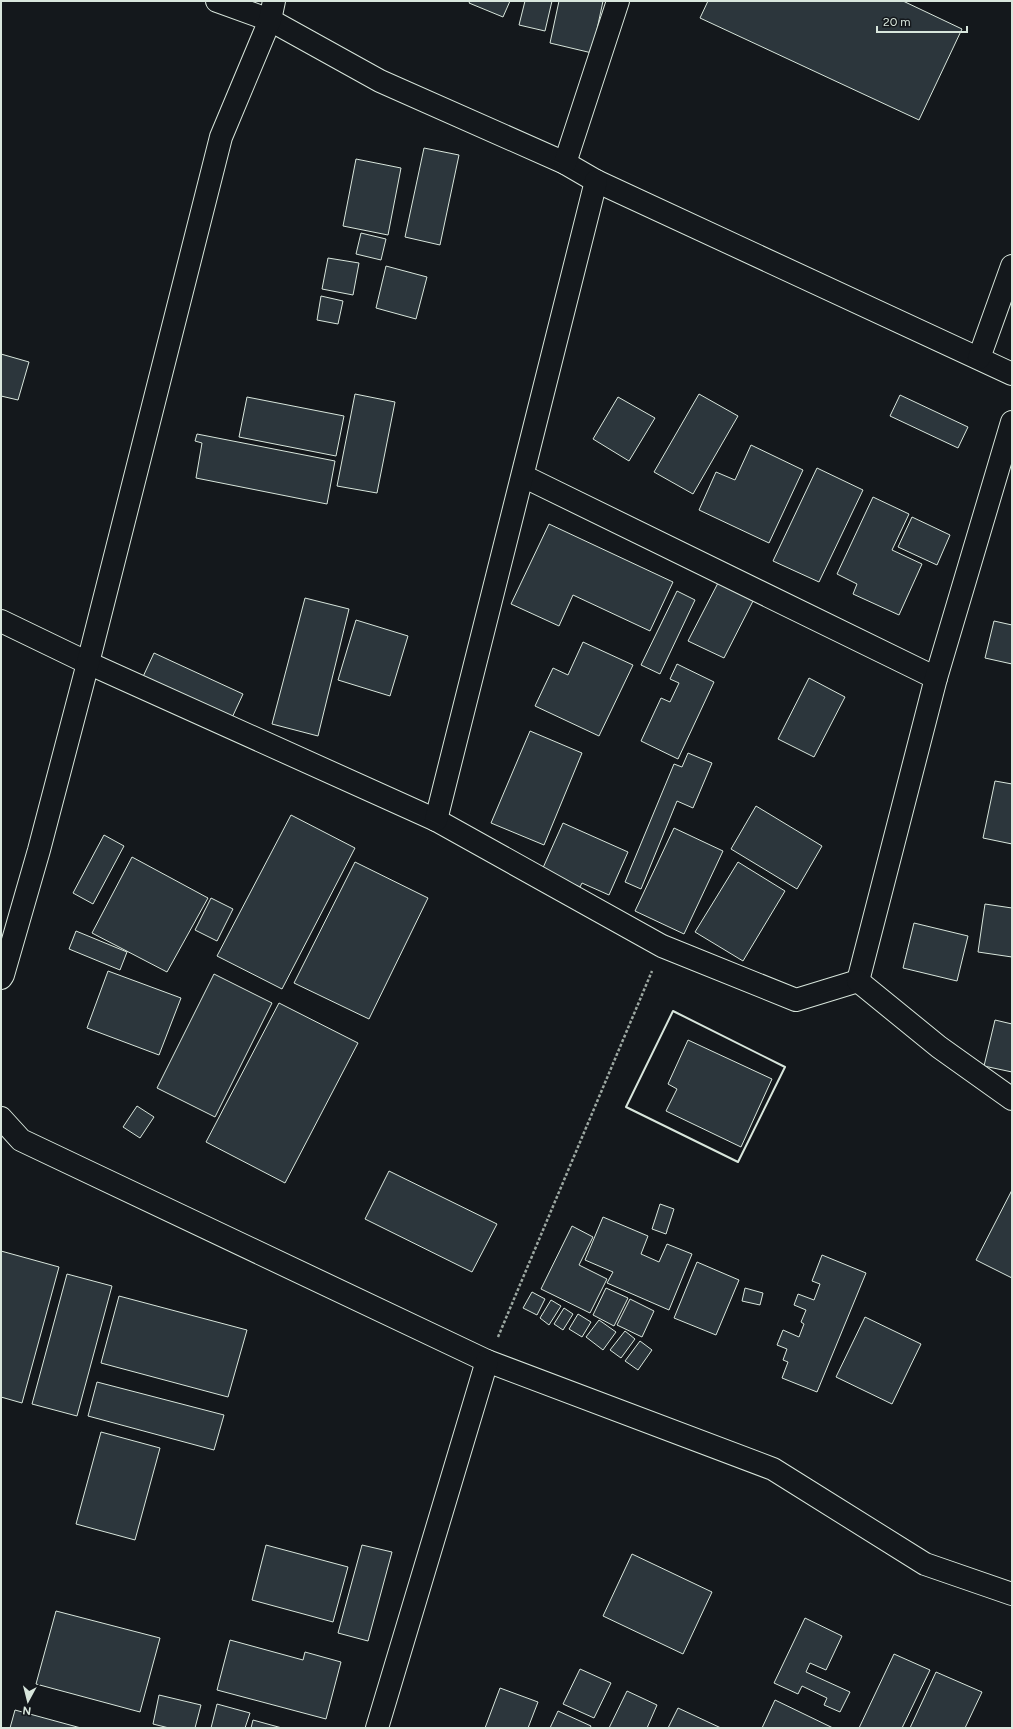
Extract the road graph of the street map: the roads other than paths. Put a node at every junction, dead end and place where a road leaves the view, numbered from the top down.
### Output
1 (217, 1) edge
2 (618, 1) edge
3 (272, 11) edge
4 (565, 163) junction
5 (596, 181) junction
6 (1012, 266) edge
7 (979, 358) junction
8 (1012, 374) edge
9 (1012, 422) edge
10 (523, 476) junction
11 (1, 621) edge
12 (88, 664) junction
13 (936, 678) junction
14 (436, 820) junction
15 (1, 978) edge
16 (858, 981) junction
17 (1012, 1099) edge
18 (1, 1118) edge
19 (487, 1361) junction
20 (1012, 1594) edge
21 (377, 1728) edge

1 - 3 street
2 - 4 street
3 - 4 street
3 - 12 street
4 - 5 street
5 - 7 street
5 - 10 street
6 - 7 street
7 - 8 street
9 - 13 street
10 - 13 street
10 - 14 street
11 - 12 street
12 - 14 street
12 - 15 street
13 - 16 street
14 - 16 street
16 - 17 street
18 - 19 street
19 - 20 street
19 - 21 street

